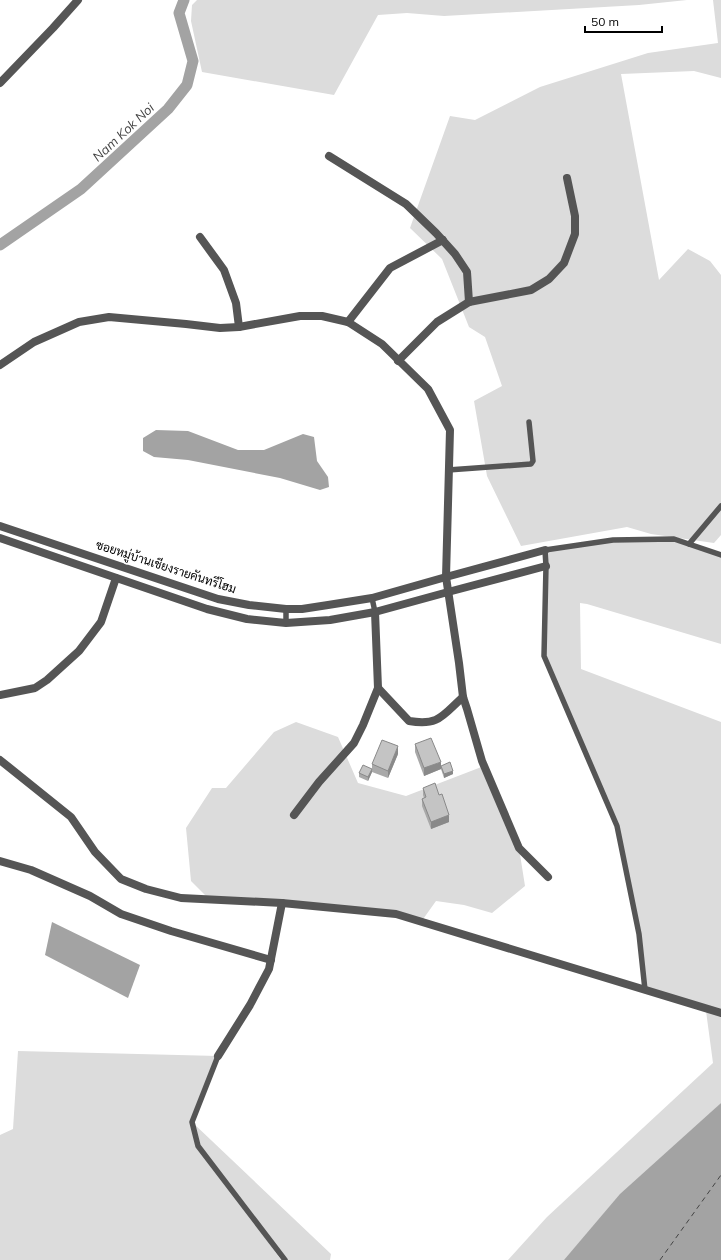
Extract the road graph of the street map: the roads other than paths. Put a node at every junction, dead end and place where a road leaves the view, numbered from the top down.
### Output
1 (78, 0) edge
2 (0, 83) edge
3 (329, 156) dead end
4 (567, 178) dead end
5 (200, 237) dead end
6 (443, 240) junction
7 (469, 302) junction
8 (348, 322) junction
9 (239, 327) junction
10 (398, 361) junction
11 (0, 365) edge
12 (529, 422) dead end
13 (448, 470) junction
14 (721, 506) edge
15 (0, 526) edge
16 (18, 532) junction
17 (0, 538) edge
18 (13, 542) junction
19 (689, 544) junction
20 (545, 550) junction
21 (721, 555) edge
22 (546, 566) junction
23 (446, 577) junction
24 (116, 578) junction
25 (448, 592) junction
26 (211, 596) junction
27 (372, 598) junction
28 (286, 608) junction
29 (207, 609) junction
30 (375, 612) junction
31 (286, 623) junction
32 (378, 688) junction
33 (0, 695) edge
34 (462, 697) junction
35 (0, 760) edge
36 (294, 815) dead end
37 (0, 861) edge
38 (548, 877) dead end
39 (282, 903) junction
40 (271, 960) junction
41 (645, 990) junction
42 (721, 1013) edge
43 (218, 1056) joint
44 (285, 1260) edge

1 - 2 street
3 - 6 street
4 - 7 street
5 - 9 street
6 - 7 street
6 - 8 street
7 - 10 street
8 - 9 street
8 - 10 street
9 - 11 street
10 - 13 street
12 - 13 lane
13 - 23 street
14 - 19 lane
15 - 16 street, ซอยหมู่บ้านเชียงรายคันทรีโฮม
16 - 18 lane
16 - 26 street, ซอยหมู่บ้านเชียงรายคันทรีโฮม
17 - 18 street
18 - 24 street
19 - 20 lane
19 - 21 lane
20 - 22 lane
20 - 23 street, ซอยหมู่บ้านเชียงรายคันทรีโฮม
22 - 25 street
22 - 41 lane
23 - 25 street
23 - 27 street, ซอยหมู่บ้านเชียงรายคันทรีโฮม
24 - 29 street
24 - 33 street
25 - 30 street
25 - 34 street
26 - 28 street, ซอยหมู่บ้านเชียงรายคันทรีโฮม
26 - 29 lane
27 - 28 street, ซอยหมู่บ้านเชียงรายคันทรีโฮม
27 - 30 lane
28 - 31 lane
29 - 31 street
30 - 31 street
30 - 32 street
32 - 34 street
32 - 36 street
34 - 38 street
35 - 39 street
37 - 40 street
39 - 40 street
39 - 41 street
40 - 43 street
41 - 42 street
43 - 44 lane

